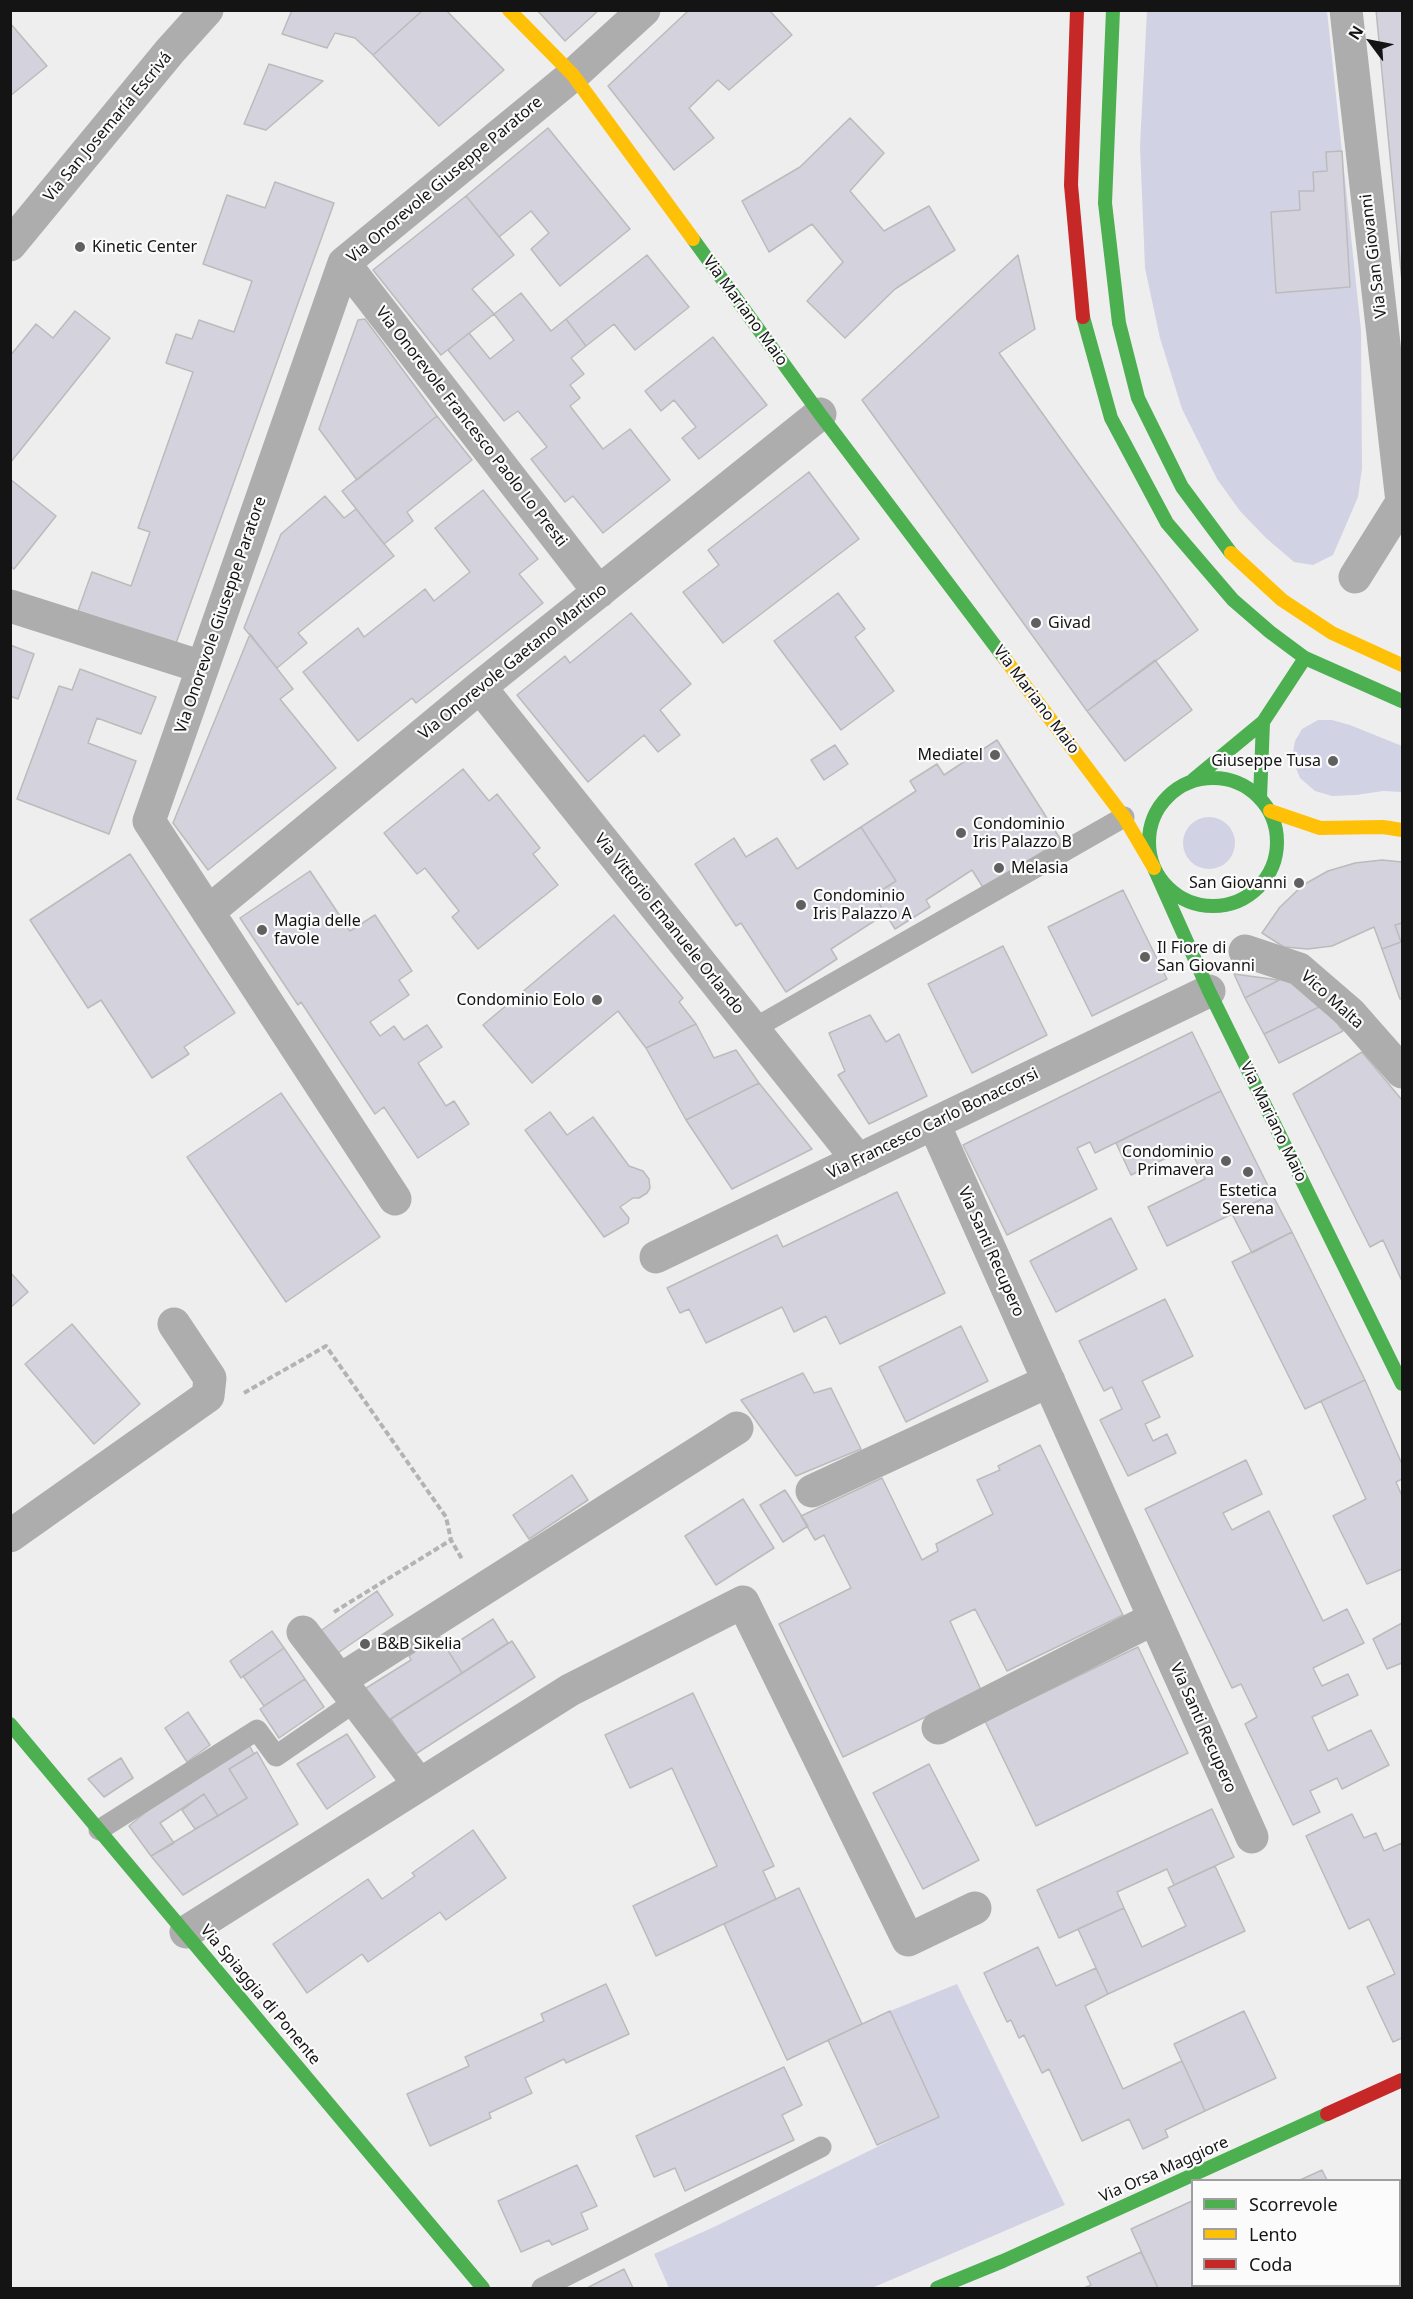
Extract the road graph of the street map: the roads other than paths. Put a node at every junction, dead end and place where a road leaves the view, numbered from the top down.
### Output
1 (207, 10) edge
2 (509, 10) edge
3 (644, 10) edge
4 (1077, 10) edge
5 (1113, 10) edge
6 (1346, 10) edge
7 (573, 75) junction
8 (10, 245) edge
9 (344, 263) junction
10 (820, 414) junction
11 (1355, 577) dead end
12 (599, 592) junction
13 (10, 606) edge
14 (1305, 658) junction
15 (1402, 665) edge
16 (202, 667) junction
17 (480, 687) junction
18 (1402, 701) edge
19 (1263, 722) junction
20 (1192, 780) junction
21 (1260, 798) junction
22 (1270, 811) junction
23 (1124, 817) junction
24 (1402, 830) edge
25 (1158, 875) junction
26 (208, 912) junction
27 (1245, 951) dead end
28 (1209, 991) junction
29 (753, 1029) junction
30 (1402, 1072) edge
31 (934, 1124) junction
32 (858, 1160) junction
33 (395, 1199) dead end
34 (656, 1257) dead end
35 (174, 1324) dead end
36 (1049, 1380) junction
37 (1402, 1384) edge
38 (737, 1428) dead end
39 (812, 1491) dead end
40 (10, 1536) edge
41 (1153, 1619) junction
42 (303, 1632) road end
43 (348, 1690) junction
44 (10, 1724) edge
45 (938, 1728) dead end
46 (419, 1784) junction
47 (99, 1830) junction
48 (1252, 1837) dead end
49 (975, 1908) dead end
50 (186, 1932) junction
51 (1402, 2080) edge
52 (821, 2147) dead end
53 (483, 2289) edge
54 (542, 2289) edge
55 (937, 2289) edge

1 - 8 street, Via San Josemaría Escrivá
2 - 7 street, Via Mariano Maio
3 - 7 street
4 - 14 street
5 - 15 street
6 - 11 street, Via San Giovanni
7 - 9 street, Via Onorevole Giuseppe Paratore
7 - 10 street, Via Mariano Maio
9 - 12 street, Via Onorevole Francesco Paolo Lo Presti
9 - 16 street, Via Onorevole Giuseppe Paratore
10 - 12 street, Via Onorevole Gaetano Martino
10 - 23 street, Via Mariano Maio
12 - 17 street, Via Onorevole Gaetano Martino
13 - 16 street
14 - 18 street
14 - 19 street
16 - 26 street, Via Onorevole Giuseppe Paratore
17 - 26 street, Via Onorevole Gaetano Martino
17 - 29 street, Via Vittorio Emanuele Orlando
19 - 20 street
19 - 21 street
20 - 21 street
20 - 25 street
21 - 22 street
22 - 24 street
22 - 25 street
23 - 25 street, Via Mariano Maio
23 - 29 lane
25 - 28 street, Via Mariano Maio
26 - 33 street, Via Onorevole Giuseppe Paratore
27 - 30 street, Vico Malta
28 - 31 street, Via Francesco Carlo Bonaccorsi
28 - 37 street, Via Mariano Maio
29 - 32 street, Via Vittorio Emanuele Orlando
31 - 32 street, Via Francesco Carlo Bonaccorsi
31 - 36 street, Via Santi Recupero
32 - 34 street, Via Francesco Carlo Bonaccorsi
35 - 40 street
36 - 39 street
36 - 41 street, Via Santi Recupero
38 - 43 street
41 - 45 street
41 - 48 street, Via Santi Recupero
42 - 43 street
43 - 46 street
43 - 47 lane
44 - 47 street, Via Spiaggia di Ponente
46 - 49 street
46 - 50 street
47 - 50 street, Via Spiaggia di Ponente
50 - 53 street, Via Spiaggia di Ponente
51 - 55 street, Via Orsa Maggiore
52 - 54 lane

